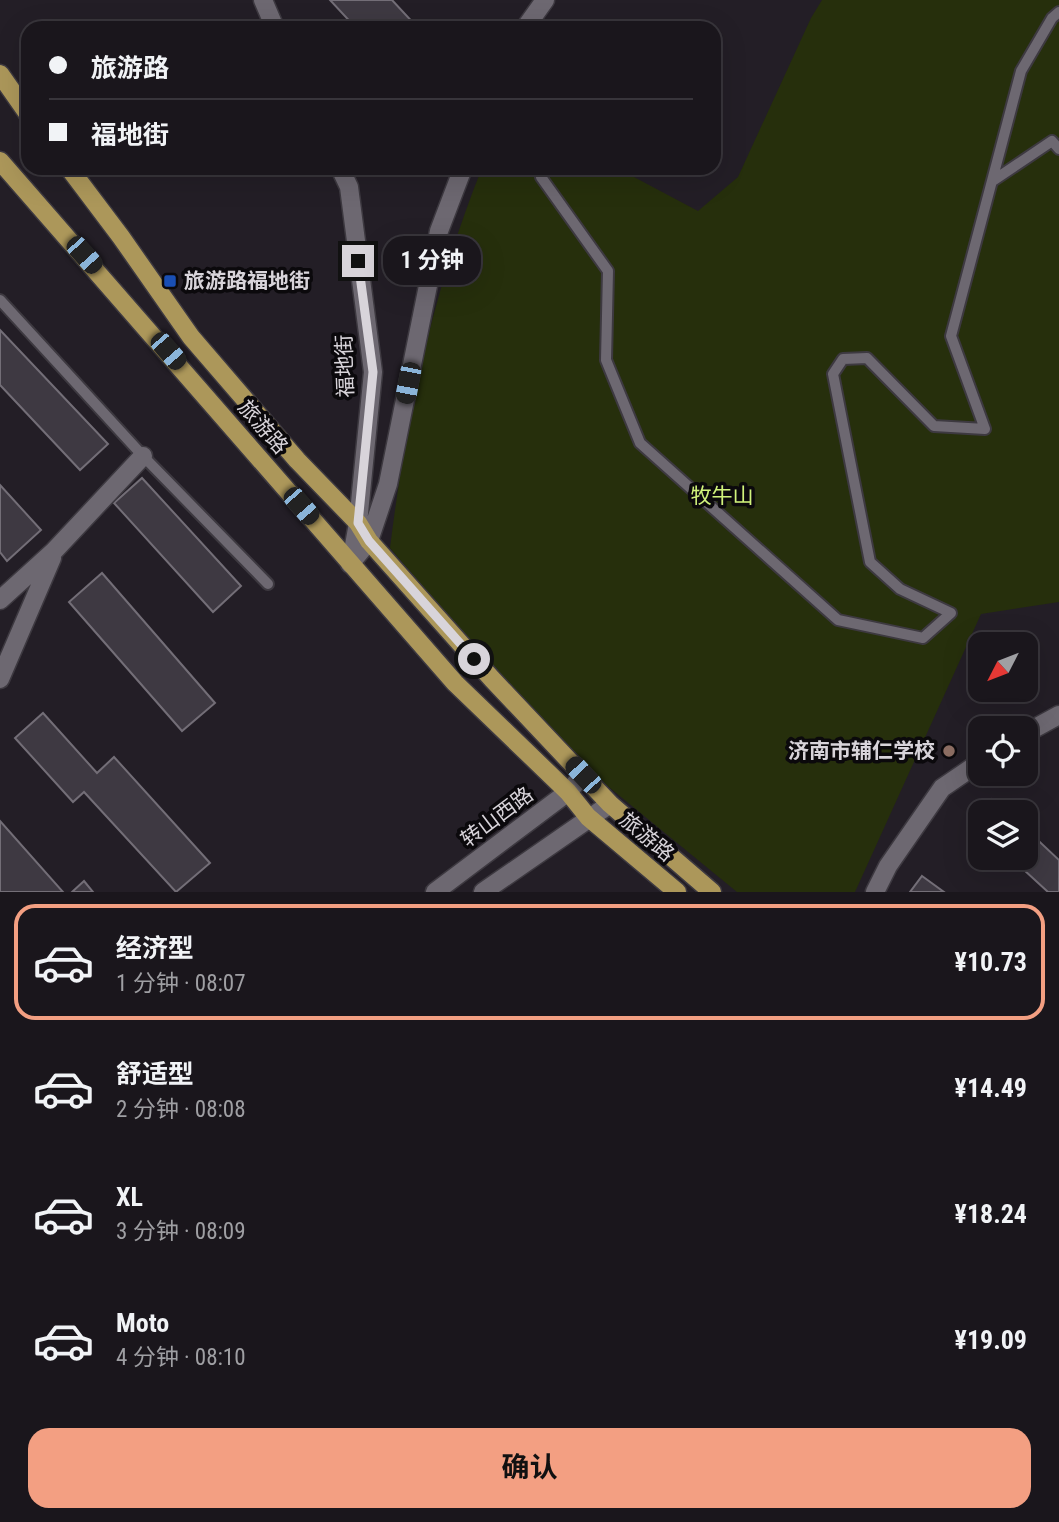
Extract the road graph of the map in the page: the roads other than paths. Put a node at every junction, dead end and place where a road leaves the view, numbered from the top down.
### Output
1 (262, 0) edge
2 (545, 1) edge
3 (1059, 12) edge
4 (272, 21) edge
5 (530, 21) edge
6 (538, 21) edge
7 (0, 74) edge
8 (21, 104) edge
9 (1059, 149) edge
10 (0, 161) edge
11 (74, 175) edge
12 (343, 175) edge
13 (460, 175) edge
14 (541, 175) edge
15 (994, 180) junction
16 (0, 300) edge
17 (143, 456) junction
18 (358, 523) junction
19 (369, 541) junction
20 (54, 551) junction
21 (350, 564) junction
22 (268, 584) dead end
23 (0, 600) edge
24 (0, 679) edge
25 (1059, 715) edge
26 (1038, 726) edge
27 (968, 770) edge
28 (583, 775) junction
29 (568, 792) junction
30 (610, 804) junction
31 (588, 817) junction
32 (435, 892) edge
33 (483, 892) edge
34 (677, 892) edge
35 (712, 892) edge
36 (875, 892) edge

1 - 4 street
2 - 5 street
2 - 6 lane
3 - 15 lane
7 - 8 main road
9 - 15 lane
10 - 21 main road, 旅游路
11 - 18 main road, 旅游路
12 - 18 street, 福地街
13 - 19 street
14 - 15 lane
16 - 17 lane
17 - 20 street
17 - 22 lane
18 - 19 main road, 旅游路
18 - 21 street, 福地街
19 - 21 street
19 - 28 main road, 旅游路
20 - 23 street
20 - 24 street
21 - 29 main road, 旅游路
25 - 26 street
27 - 36 street
28 - 29 street, 转山西路
28 - 30 main road, 旅游路
29 - 31 main road, 旅游路
29 - 32 street, 转山西路
30 - 31 street
30 - 35 main road, 旅游路
31 - 33 street
31 - 34 main road, 旅游路

